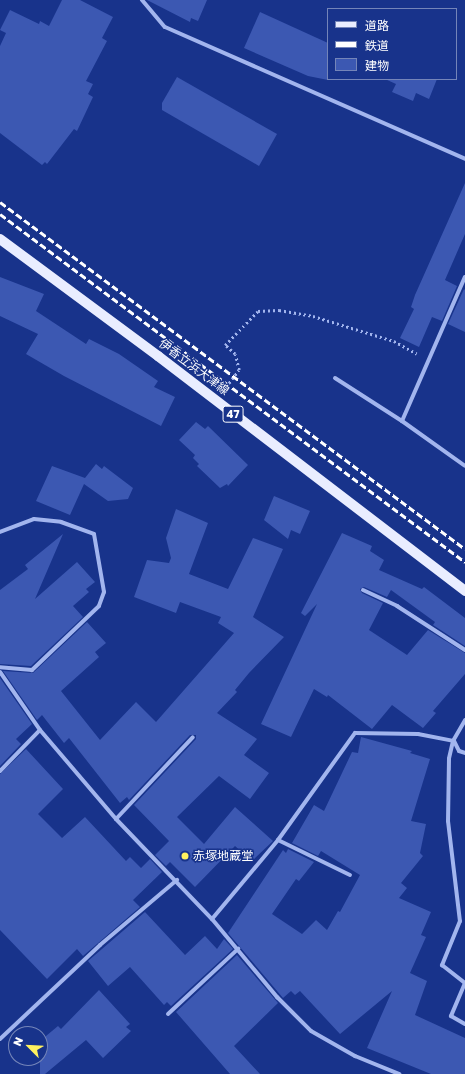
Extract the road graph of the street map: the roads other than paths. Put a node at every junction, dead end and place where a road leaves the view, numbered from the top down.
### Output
1 (142, 0) edge
2 (465, 159) edge
3 (0, 239) edge
4 (465, 277) edge
5 (463, 287) edge
6 (335, 378) dead end
7 (402, 420) junction
8 (465, 466) edge
9 (0, 532) edge
10 (363, 590) dead end
11 (465, 591) edge
12 (465, 650) edge
13 (0, 667) edge
14 (0, 672) edge
15 (465, 720) edge
16 (40, 730) junction
17 (193, 737) dead end
18 (453, 741) junction
19 (465, 753) edge
20 (0, 771) edge
21 (116, 819) junction
22 (278, 840) junction
23 (350, 875) dead end
24 (177, 880) junction
25 (212, 919) junction
26 (238, 949) junction
27 (465, 983) edge
28 (168, 1014) dead end
29 (465, 1024) edge
30 (0, 1039) edge
31 (399, 1074) edge

1 - 2 street
3 - 11 main road, 伊香立浜大津線 / 47
4 - 5 street
5 - 7 street
6 - 7 street
7 - 8 street
9 - 13 street
10 - 12 street
14 - 16 street
15 - 18 street
16 - 20 street
16 - 21 street
17 - 21 street
18 - 19 street
18 - 22 street
18 - 27 street
21 - 24 street
22 - 23 street
22 - 25 street
24 - 25 street
24 - 30 street
25 - 26 street
26 - 28 street
26 - 31 street
27 - 29 street

